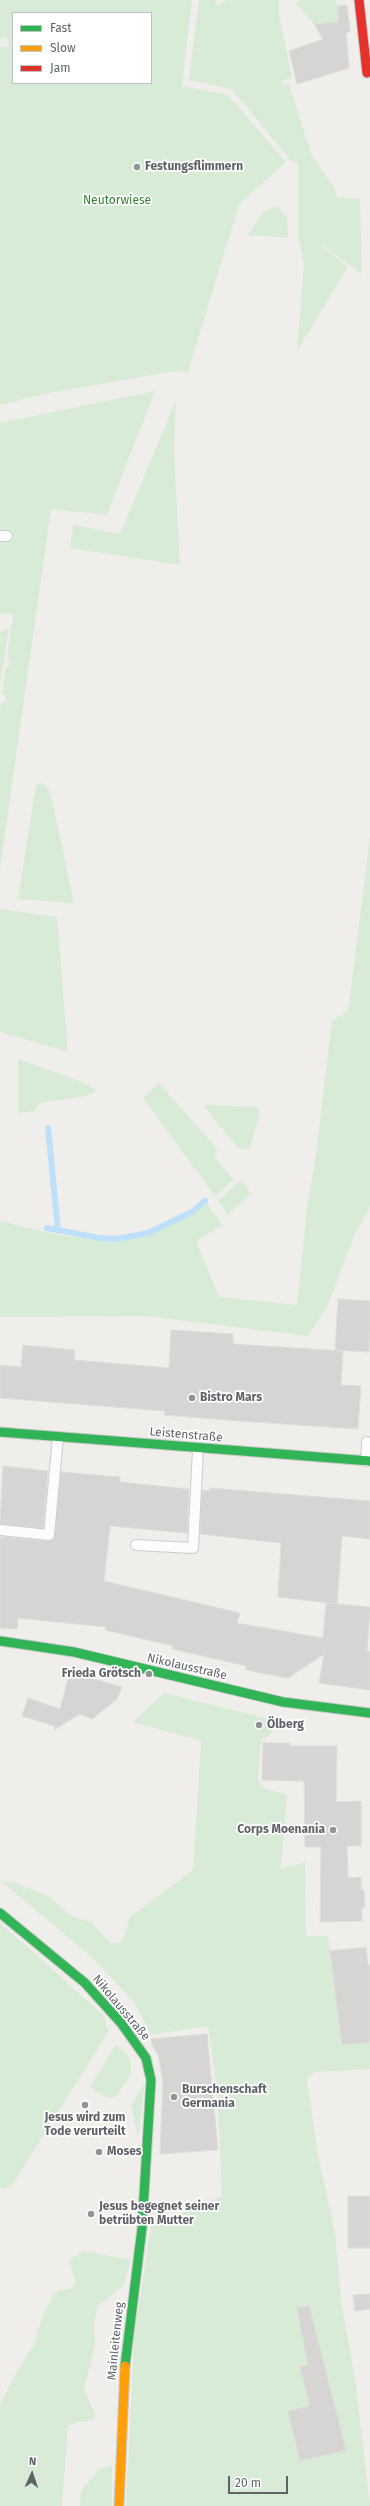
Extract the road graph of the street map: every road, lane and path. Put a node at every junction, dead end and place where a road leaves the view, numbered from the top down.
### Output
1 (359, 0) edge
2 (367, 73) dead end
3 (0, 1432) edge
4 (58, 1437) junction
5 (367, 1442) dead end
6 (198, 1449) junction
7 (368, 1461) edge
8 (0, 1530) edge
9 (136, 1544) dead end
10 (0, 1641) edge
11 (370, 1713) edge
12 (0, 1913) edge
13 (144, 2180) joint
14 (119, 2506) edge

1 - 2 street
3 - 4 street, Leistenstraße
4 - 6 street, Leistenstraße
4 - 8 lane
5 - 7 lane
6 - 7 street, Leistenstraße
6 - 9 lane
10 - 11 street, Nikolausstraße
12 - 13 street, Nikolausstraße
13 - 14 street, Mainleitenweg

